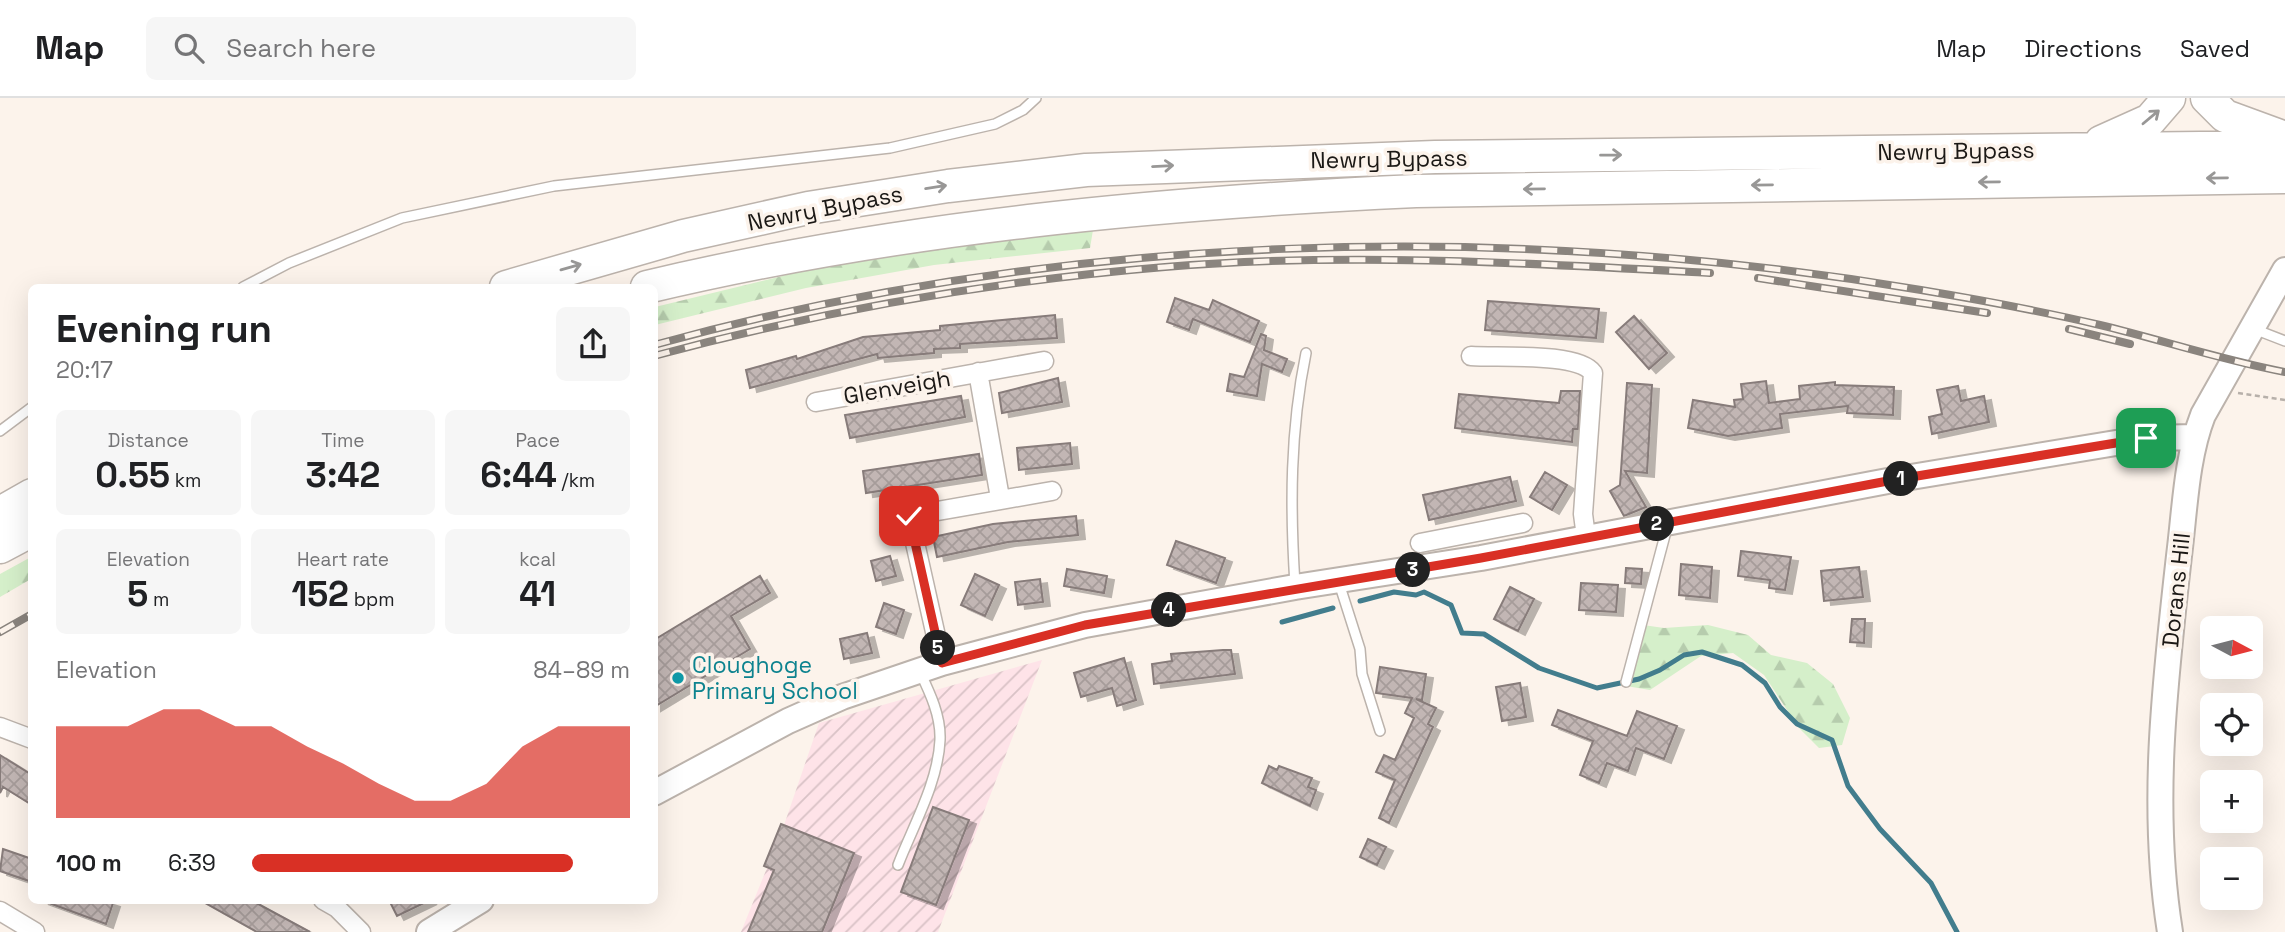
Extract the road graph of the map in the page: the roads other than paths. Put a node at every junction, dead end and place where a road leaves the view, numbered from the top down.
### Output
1 (1036, 98) edge
2 (2169, 98) edge
3 (2207, 98) edge
4 (2285, 138) edge
5 (2285, 147) edge
6 (2083, 149) junction
7 (2285, 177) edge
8 (2285, 271) edge
9 (249, 284) edge
10 (516, 284) edge
11 (658, 285) edge
12 (2252, 328) junction
13 (2285, 341) edge
14 (1306, 354) dead end
15 (1471, 356) dead end
16 (1044, 361) dead end
17 (978, 372) junction
18 (816, 402) dead end
19 (28, 410) edge
20 (0, 431) edge
21 (2195, 437) junction
22 (1052, 491) dead end
23 (28, 497) edge
24 (1000, 498) junction
25 (0, 513) edge
26 (1668, 522) junction
27 (1523, 523) dead end
28 (28, 532) edge
29 (1476, 532) junction
30 (1586, 537) junction
31 (1420, 543) dead end
32 (0, 547) edge
33 (1481, 558) junction
34 (1339, 581) junction
35 (1295, 587) junction
36 (930, 666) junction
37 (1626, 682) dead end
38 (0, 727) edge
39 (1380, 731) dead end
40 (28, 738) edge
41 (658, 791) edge
42 (898, 865) dead end
43 (330, 904) edge
44 (474, 904) edge
45 (0, 911) edge
46 (34, 932) edge
47 (361, 932) edge
48 (429, 932) edge
49 (2170, 932) edge

1 - 9 lane
6 -> 2 highway
3 - 4 highway
5 - 6 highway, Newry Bypass
10 -> 6 highway, Newry Bypass
7 -> 11 highway, Newry Bypass
8 - 12 street, Dorans Hill
12 - 13 lane
12 - 21 street, Dorans Hill
14 - 35 lane
15 - 30 street
16 - 17 street, Glenveigh
17 - 18 street, Glenveigh
17 - 24 street, Glenveigh
19 - 20 lane
21 - 26 street
21 - 49 street, Dorans Hill
22 - 24 street
23 - 25 highway
24 - 36 street
26 - 30 street
26 - 37 lane
27 - 29 street
28 - 32 highway
29 - 31 street
29 - 33 street
30 - 33 street
33 - 34 street
34 - 35 street
34 - 39 lane
35 - 36 street
36 - 41 street
36 - 42 lane
38 - 40 street
43 - 47 street
44 - 48 street
45 - 46 street

